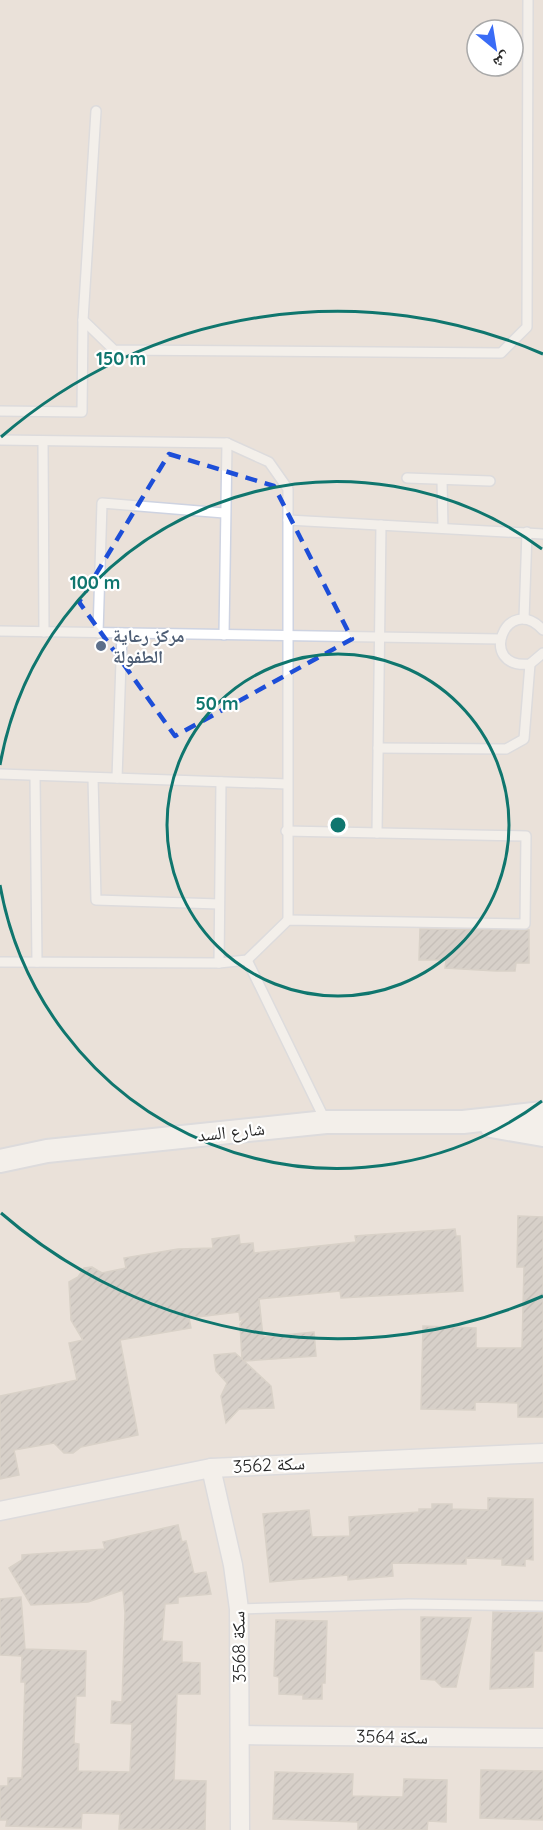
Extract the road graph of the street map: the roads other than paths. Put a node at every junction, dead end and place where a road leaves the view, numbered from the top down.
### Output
1 (528, 0) edge
2 (96, 111) dead end
3 (83, 320) junction
4 (0, 411) edge
5 (0, 440) edge
6 (43, 441) junction
7 (227, 443) junction
8 (407, 478) dead end
9 (442, 480) junction
10 (490, 481) dead end
11 (224, 513) junction
12 (288, 520) junction
13 (381, 525) junction
14 (443, 528) junction
15 (527, 532) junction
16 (543, 534) edge
17 (524, 619) junction
18 (543, 630) edge
19 (0, 631) edge
20 (44, 632) junction
21 (98, 633) junction
22 (122, 633) junction
23 (224, 635) junction
24 (289, 637) junction
25 (381, 639) junction
26 (500, 639) junction
27 (543, 653) edge
28 (530, 664) junction
29 (378, 748) junction
30 (0, 774) edge
31 (35, 776) junction
32 (93, 778) junction
33 (117, 778) junction
34 (221, 782) junction
35 (287, 784) junction
36 (286, 831) junction
37 (377, 833) junction
38 (219, 904) junction
39 (288, 920) junction
40 (247, 960) junction
41 (0, 962) edge
42 (37, 962) junction
43 (219, 963) junction
44 (543, 1113) edge
45 (326, 1122) junction
46 (463, 1122) junction
47 (543, 1135) edge
48 (0, 1161) edge
49 (543, 1453) edge
50 (211, 1468) junction
51 (0, 1511) edge
52 (543, 1606) edge
53 (239, 1609) junction
54 (240, 1735) junction
55 (543, 1738) edge
56 (240, 1830) edge

1 - 3 lane
2 - 3 lane
3 - 4 lane
5 - 6 lane
6 - 7 lane
6 - 20 lane
7 - 11 lane
7 - 12 lane
8 - 9 lane
9 - 10 lane
9 - 14 lane
11 - 21 lane
11 - 23 lane
12 - 13 lane
12 - 24 lane
13 - 14 lane
13 - 25 lane
14 - 15 lane
15 - 16 lane
15 - 17 lane
17 - 18 lane
17 - 26 lane
19 - 20 lane
20 - 21 lane
21 - 22 lane
22 - 23 lane
22 - 33 lane
23 - 24 lane
24 - 25 lane
24 - 35 lane
25 - 26 lane
25 - 29 lane
26 - 28 lane
27 - 28 lane
28 - 29 lane
29 - 37 lane
30 - 31 lane
31 - 32 lane
31 - 42 lane
32 - 33 lane
32 - 38 lane
33 - 34 lane
34 - 35 lane
34 - 38 lane
35 - 36 lane
36 - 37 lane
36 - 39 lane
37 - 39 lane
38 - 43 lane
39 - 40 lane
40 - 43 lane
40 - 45 lane
41 - 42 lane
42 - 43 lane
44 - 46 street, شارع السد
45 - 46 street, شارع السد
45 - 48 street, شارع السد
46 - 47 street, شارع السد
49 - 50 street, سكة 3562
50 - 51 street, سكة 3562
50 - 53 street, سكة 3568
52 - 53 lane
53 - 54 street, سكة 3568
54 - 55 street, سكة 3564
54 - 56 street, سكة 3568

